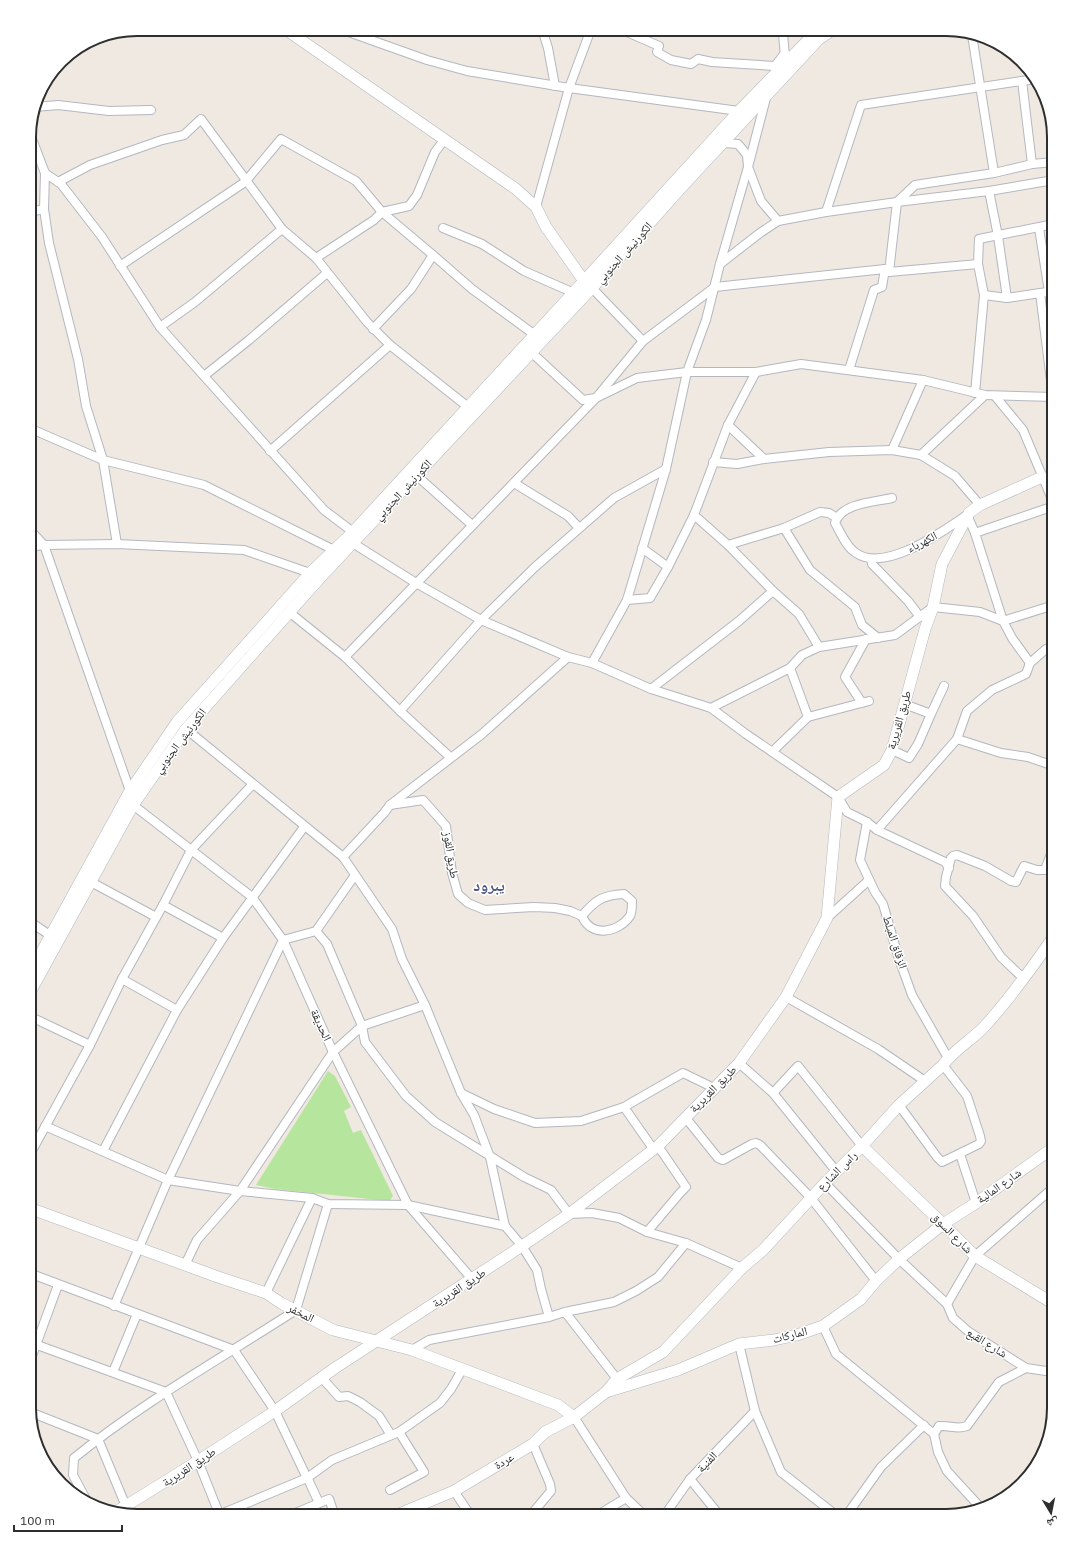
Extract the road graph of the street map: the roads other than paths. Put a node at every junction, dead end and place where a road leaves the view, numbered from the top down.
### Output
1 (295, 36) edge
2 (360, 36) edge
3 (544, 36) edge
4 (588, 36) edge
5 (636, 36) edge
6 (783, 36) edge
7 (811, 36) edge
8 (824, 36) edge
9 (973, 39) edge
10 (786, 57) junction
11 (1029, 80) edge
12 (1022, 81) junction
13 (555, 86) junction
14 (981, 87) junction
15 (569, 88) junction
16 (766, 97) junction
17 (41, 107) edge
18 (151, 110) dead end
19 (739, 111) junction
20 (445, 139) junction
21 (724, 143) junction
22 (36, 149) edge
23 (1047, 163) edge
24 (1032, 164) junction
25 (748, 167) junction
26 (994, 172) junction
27 (45, 173) junction
28 (1047, 181) edge
29 (58, 182) junction
30 (245, 182) junction
31 (989, 191) junction
32 (897, 202) junction
33 (536, 207) junction
34 (44, 209) junction
35 (36, 211) edge
36 (382, 212) junction
37 (826, 212) junction
38 (778, 221) junction
39 (1047, 226) edge
40 (443, 228) dead end
41 (1039, 228) junction
42 (282, 229) junction
43 (998, 236) junction
44 (433, 255) junction
45 (316, 258) junction
46 (720, 264) junction
47 (978, 264) junction
48 (120, 266) junction
49 (887, 271) junction
50 (1047, 271) edge
51 (327, 272) junction
52 (588, 285) junction
53 (715, 287) junction
54 (1047, 292) edge
55 (574, 293) junction
56 (1040, 293) junction
57 (984, 295) junction
58 (1007, 298) junction
59 (160, 327) junction
60 (373, 329) junction
61 (535, 335) junction
62 (642, 341) junction
63 (390, 345) junction
64 (1047, 349) edge
65 (531, 352) junction
66 (849, 370) junction
67 (687, 372) junction
68 (756, 372) junction
69 (204, 376) junction
70 (923, 380) junction
71 (975, 393) junction
72 (985, 395) junction
73 (995, 396) junction
74 (1047, 397) edge
75 (596, 398) junction
76 (468, 408) junction
77 (728, 425) junction
78 (36, 431) edge
79 (892, 450) junction
80 (270, 451) junction
81 (921, 455) junction
82 (764, 459) junction
83 (103, 460) junction
84 (713, 462) junction
85 (666, 469) junction
86 (416, 476) junction
87 (1042, 476) junction
88 (514, 483) junction
89 (1047, 488) edge
90 (892, 498) dead end
91 (980, 505) junction
92 (1047, 508) edge
93 (694, 515) junction
94 (969, 515) junction
95 (837, 518) junction
96 (472, 525) junction
97 (579, 528) junction
98 (784, 528) junction
99 (975, 534) junction
100 (36, 536) edge
101 (351, 538) junction
102 (117, 544) junction
103 (44, 545) junction
104 (728, 545) junction
105 (36, 546) edge
106 (642, 548) junction
107 (334, 550) junction
108 (871, 559) junction
109 (668, 567) junction
110 (310, 573) junction
111 (416, 583) junction
112 (773, 591) junction
113 (627, 600) junction
114 (933, 607) junction
115 (1047, 607) edge
116 (289, 612) junction
117 (920, 617) junction
118 (481, 620) junction
119 (1003, 621) junction
120 (878, 638) junction
121 (866, 639) junction
122 (819, 647) junction
123 (1047, 650) edge
124 (346, 657) junction
125 (568, 657) junction
126 (592, 662) junction
127 (1030, 663) junction
128 (790, 668) junction
129 (944, 686) dead end
130 (652, 690) junction
131 (904, 704) junction
132 (710, 708) junction
133 (400, 711) junction
134 (932, 714) junction
135 (808, 717) junction
136 (186, 729) junction
137 (958, 739) junction
138 (892, 750) junction
139 (772, 752) junction
140 (450, 757) junction
141 (1047, 764) edge
142 (253, 784) junction
143 (130, 791) junction
144 (838, 797) junction
145 (133, 805) junction
146 (390, 805) junction
147 (867, 822) junction
148 (304, 827) junction
149 (877, 830) junction
150 (191, 850) junction
151 (343, 857) junction
152 (1047, 865) edge
153 (949, 868) junction
154 (355, 875) junction
155 (870, 880) junction
156 (91, 882) junction
157 (252, 897) junction
158 (163, 905) junction
159 (582, 916) junction
160 (156, 917) junction
161 (827, 918) junction
162 (36, 926) edge
163 (316, 931) junction
164 (51, 936) junction
165 (223, 938) junction
166 (283, 940) junction
167 (1047, 946) edge
168 (36, 963) edge
169 (122, 979) junction
170 (1024, 979) junction
171 (36, 981) edge
172 (786, 997) junction
173 (425, 1005) junction
174 (177, 1010) junction
175 (36, 1019) edge
176 (362, 1026) junction
177 (90, 1045) junction
178 (333, 1052) junction
179 (945, 1061) junction
180 (739, 1063) junction
181 (925, 1081) junction
182 (714, 1088) junction
183 (773, 1092) junction
184 (462, 1093) junction
185 (899, 1105) junction
186 (624, 1107) junction
187 (685, 1117) junction
188 (45, 1126) junction
189 (36, 1143) edge
190 (862, 1146) junction
191 (656, 1148) junction
192 (103, 1151) junction
193 (960, 1154) junction
194 (1047, 1154) edge
195 (490, 1157) junction
196 (836, 1171) junction
197 (168, 1180) junction
198 (825, 1183) junction
199 (240, 1191) junction
200 (1047, 1193) edge
201 (312, 1198) junction
202 (811, 1198) junction
203 (976, 1202) junction
204 (328, 1204) junction
205 (408, 1205) junction
206 (36, 1211) edge
207 (569, 1214) junction
208 (943, 1224) junction
209 (505, 1226) junction
210 (647, 1232) junction
211 (686, 1243) junction
212 (522, 1246) junction
213 (138, 1247) junction
214 (975, 1256) junction
215 (899, 1259) junction
216 (185, 1265) junction
217 (742, 1268) junction
218 (36, 1276) edge
219 (472, 1279) junction
220 (876, 1281) junction
221 (58, 1284) junction
222 (266, 1293) junction
223 (1047, 1300) edge
224 (947, 1304) junction
225 (114, 1306) junction
226 (296, 1310) junction
227 (564, 1312) junction
228 (137, 1314) junction
229 (549, 1317) junction
230 (823, 1326) junction
231 (36, 1334) edge
232 (376, 1342) junction
233 (36, 1344) edge
234 (739, 1344) junction
235 (234, 1350) junction
236 (412, 1350) junction
237 (1026, 1368) junction
238 (462, 1370) junction
239 (1047, 1371) edge
240 (113, 1372) junction
241 (322, 1378) junction
242 (617, 1379) junction
243 (166, 1392) junction
244 (606, 1392) junction
245 (275, 1411) junction
246 (755, 1411) junction
247 (37, 1415) edge
248 (574, 1417) junction
249 (924, 1425) junction
250 (395, 1433) junction
251 (934, 1434) junction
252 (98, 1439) junction
253 (533, 1444) junction
254 (198, 1461) junction
255 (307, 1478) junction
256 (690, 1479) junction
257 (390, 1490) dead end
258 (81, 1491) edge
259 (454, 1491) junction
260 (626, 1498) junction
261 (319, 1503) junction
262 (977, 1504) edge
263 (123, 1508) edge
264 (128, 1509) edge
265 (217, 1509) edge
266 (233, 1509) edge
267 (305, 1509) edge
268 (333, 1509) edge
269 (411, 1509) edge
270 (466, 1509) edge
271 (536, 1509) edge
272 (608, 1509) edge
273 (638, 1509) edge
274 (669, 1509) edge
275 (714, 1509) edge
276 (828, 1509) edge
277 (851, 1509) edge

1 - 20 street
2 - 13 street
3 - 13 street
4 - 15 street
5 - 10 street
6 - 10 street
7 - 10 street, الكورنيش الجنوبي
8 - 16 street, الكورنيش الجنوبي
9 - 14 street
10 - 19 street, الكورنيش الجنوبي
11 - 12 street
12 - 14 street
12 - 24 street
13 - 15 street
14 - 26 street
14 - 37 street
15 - 19 street
15 - 33 street
16 - 21 street, الكورنيش الجنوبي
16 - 25 street
17 - 18 street
19 - 52 street, الكورنيش الجنوبي
20 - 33 street
20 - 36 street
21 - 25 street
21 - 52 street, الكورنيش الجنوبي
22 - 27 street
23 - 24 street
24 - 26 street
25 - 38 street
25 - 46 street
26 - 32 street
27 - 29 street
27 - 34 street
28 - 31 street
29 - 30 street
29 - 48 street
30 - 36 street
30 - 42 street
30 - 48 street
31 - 32 street
31 - 43 street
32 - 37 street
32 - 49 street
33 - 52 street
34 - 35 street
34 - 83 street
36 - 44 street
36 - 45 street
37 - 38 street
38 - 46 street
39 - 41 street
40 - 55 street
41 - 43 street
41 - 50 street
42 - 45 street
42 - 59 street
43 - 47 street
43 - 58 street
44 - 60 street
44 - 61 street
45 - 51 street
46 - 53 street
47 - 49 street
47 - 57 street
48 - 59 street
49 - 53 street
49 - 66 street
51 - 60 street
51 - 69 street
52 - 55 street, الكورنيش الجنوبي
52 - 62 street
52 - 65 street, الكورنيش الجنوبي
53 - 62 street
53 - 67 street
54 - 56 street
55 - 61 street, الكورنيش الجنوبي
56 - 58 street
56 - 64 street
57 - 58 street
57 - 71 street
59 - 69 street
60 - 63 street
61 - 76 street, الكورنيش الجنوبي
62 - 75 street
63 - 76 street
63 - 80 street
65 - 75 street
65 - 86 street, الكورنيش الجنوبي
66 - 68 street
66 - 70 street
67 - 68 street
67 - 75 street
67 - 85 street
68 - 77 street
69 - 80 street
70 - 71 street
70 - 79 street
71 - 72 street
72 - 73 street
72 - 81 street
73 - 74 street
73 - 87 street
75 - 88 street
76 - 101 street, الكورنيش الجنوبي
77 - 82 street
77 - 84 street
78 - 83 street
79 - 81 street
79 - 82 street
80 - 101 street
81 - 91 street
82 - 84 street
83 - 102 street
83 - 107 street
84 - 93 street
85 - 97 street
85 - 106 street
86 - 96 street
86 - 101 street, الكورنيش الجنوبي
87 - 89 street
87 - 91 street, طريق القريرية
88 - 96 street
88 - 97 street
90 - 95 street
91 - 94 street, طريق القريرية
92 - 99 street
93 - 104 street
93 - 109 street
94 - 99 street
94 - 108 street, الكهرباء
94 - 114 street, طريق القريرية
95 - 98 street
95 - 108 street
96 - 111 street
97 - 118 street
98 - 104 street
98 - 120 street
99 - 119 street
100 - 103 street
101 - 107 street, الكورنيش الجنوبي
101 - 111 street
101 - 116 street, الكورنيش الجنوبي
102 - 103 street
102 - 110 street
103 - 105 street
103 - 143 street
104 - 112 street
106 - 109 street
106 - 113 street
107 - 110 street, الكورنيش الجنوبي
108 - 117 street
109 - 113 street
110 - 143 street, الكورنيش الجنوبي
111 - 118 street
111 - 124 street
112 - 122 street
112 - 130 street
113 - 126 street
114 - 117 street
114 - 119 street
114 - 131 street, طريق القريرية
115 - 119 street
116 - 124 street
116 - 136 street, الكورنيش الجنوبي
117 - 120 street
118 - 125 street
118 - 133 street
119 - 127 street
120 - 121 street
121 - 122 street
121 - 135 street
122 - 128 street
123 - 127 street
124 - 133 street
125 - 126 street
125 - 140 street
126 - 130 street
127 - 137 street
128 - 132 street
128 - 135 street
129 - 134 street
130 - 132 street
131 - 134 street
131 - 138 street, طريق القريرية
132 - 139 street
133 - 140 street
134 - 138 street
135 - 139 street
136 - 142 street
136 - 145 street, الكورنيش الجنوبي
137 - 141 street
137 - 149 street
138 - 144 street, طريق القريرية
139 - 144 street
140 - 146 street
142 - 148 street
142 - 150 street
143 - 164 street, الكورنيش الجنوبي
144 - 147 street
144 - 161 street, طريق القريرية
145 - 150 street, الحديقة
145 - 156 street, الكورنيش الجنوبي
146 - 151 street
146 - 159 street, طريق القوز
147 - 149 street
147 - 155 street, الزقاق المبلط
148 - 151 street
148 - 157 street
149 - 153 street
150 - 157 street, الحديقة
150 - 158 street
151 - 154 street
152 - 153 street
153 - 170 street
154 - 163 street
154 - 173 street
155 - 161 street
155 - 179 street, الزقاق المبلط
156 - 160 street
156 - 171 street, الكورنيش الجنوبي
157 - 165 street
157 - 166 street, الحديقة
158 - 160 street
158 - 165 street
159 - 159 street, طريق القوز
160 - 169 street
161 - 172 street, طريق القريرية
162 - 164 street
163 - 166 street
163 - 176 street
164 - 168 street, الكورنيش الجنوبي
165 - 174 street
166 - 178 street, الحديقة
166 - 197 street
167 - 170 street, راس الشارع
169 - 174 street
169 - 177 street
170 - 179 street, راس الشارع
172 - 180 street, طريق القريرية
172 - 181 street
173 - 176 street
173 - 184 street
174 - 192 street
175 - 177 street
176 - 178 street
176 - 195 street
177 - 188 street
178 - 199 street
178 - 205 street, الحديقة
179 - 181 street, راس الشارع
179 - 193 street, الزقاق المبلط
180 - 182 street, طريق القريرية
180 - 183 street
181 - 185 street, راس الشارع
182 - 186 street
182 - 187 street, طريق القريرية
183 - 190 street
183 - 196 street
184 - 186 street
184 - 195 street
185 - 190 street, راس الشارع
185 - 193 street
186 - 191 street
187 - 191 street, طريق القريرية
187 - 202 street
188 - 189 street
188 - 192 street
190 - 196 street, راس الشارع
190 - 208 street, شارع السوق
191 - 207 street, طريق القريرية
191 - 210 street
192 - 197 street
193 - 203 street
194 - 203 street, شارع المالية
195 - 207 street
195 - 209 street
196 - 198 street, راس الشارع
197 - 199 street
197 - 213 street
198 - 202 street, راس الشارع
198 - 215 street, شارع القبع
199 - 201 street
199 - 216 street
200 - 214 street
201 - 204 street
201 - 222 street
202 - 217 street, راس الشارع
202 - 220 street
203 - 208 street, شارع المالية
204 - 205 street
204 - 226 street
205 - 209 street
205 - 219 street, الحديقة
206 - 213 street, المخفر
207 - 210 street
207 - 212 street, طريق القريرية
208 - 214 street, شارع السوق
208 - 215 street, الماركات
209 - 212 street
210 - 211 street
211 - 217 street
211 - 227 street
212 - 219 street, طريق القريرية
212 - 229 street
213 - 216 street, المخفر
213 - 225 street
214 - 223 street, شارع السوق
214 - 224 street
215 - 220 street, الماركات
215 - 224 street, شارع القبع
216 - 222 street, المخفر
217 - 242 street, راس الشارع
218 - 221 street
219 - 232 street, طريق القريرية
220 - 230 street, الماركات
221 - 225 street
221 - 231 street
222 - 226 street, المخفر
224 - 237 street, شارع القبع
225 - 228 street
226 - 232 street, المخفر
226 - 235 street
227 - 229 street
227 - 242 street
228 - 235 street
228 - 240 street
229 - 236 street
230 - 234 street, الماركات
230 - 249 street
232 - 236 street, المخفر
232 - 241 street, طريق القريرية
233 - 240 street
234 - 244 street, الماركات
234 - 246 street
235 - 243 street
235 - 245 street
236 - 238 street, المخفر
237 - 239 street, شارع القبع
237 - 251 street
238 - 248 street, المخفر
238 - 250 street
240 - 243 street
241 - 245 street, طريق القريرية
241 - 250 street
242 - 244 street, راس الشارع
243 - 252 street
243 - 254 street
244 - 248 street, عردة
245 - 254 street, طريق القريرية
245 - 255 street
246 - 256 street, الفنية
246 - 276 street
247 - 252 street
248 - 253 street, عردة
248 - 260 street
249 - 251 street
249 - 277 street
250 - 255 street
250 - 257 street
251 - 262 street
252 - 258 street
252 - 263 street
253 - 259 street, عردة
253 - 271 street
254 - 264 street, طريق القريرية
254 - 265 street
255 - 261 street
255 - 266 street
256 - 274 street, الفنية
256 - 275 street
259 - 269 street, عردة
259 - 270 street
260 - 272 street
260 - 273 street
261 - 267 street
261 - 268 street

